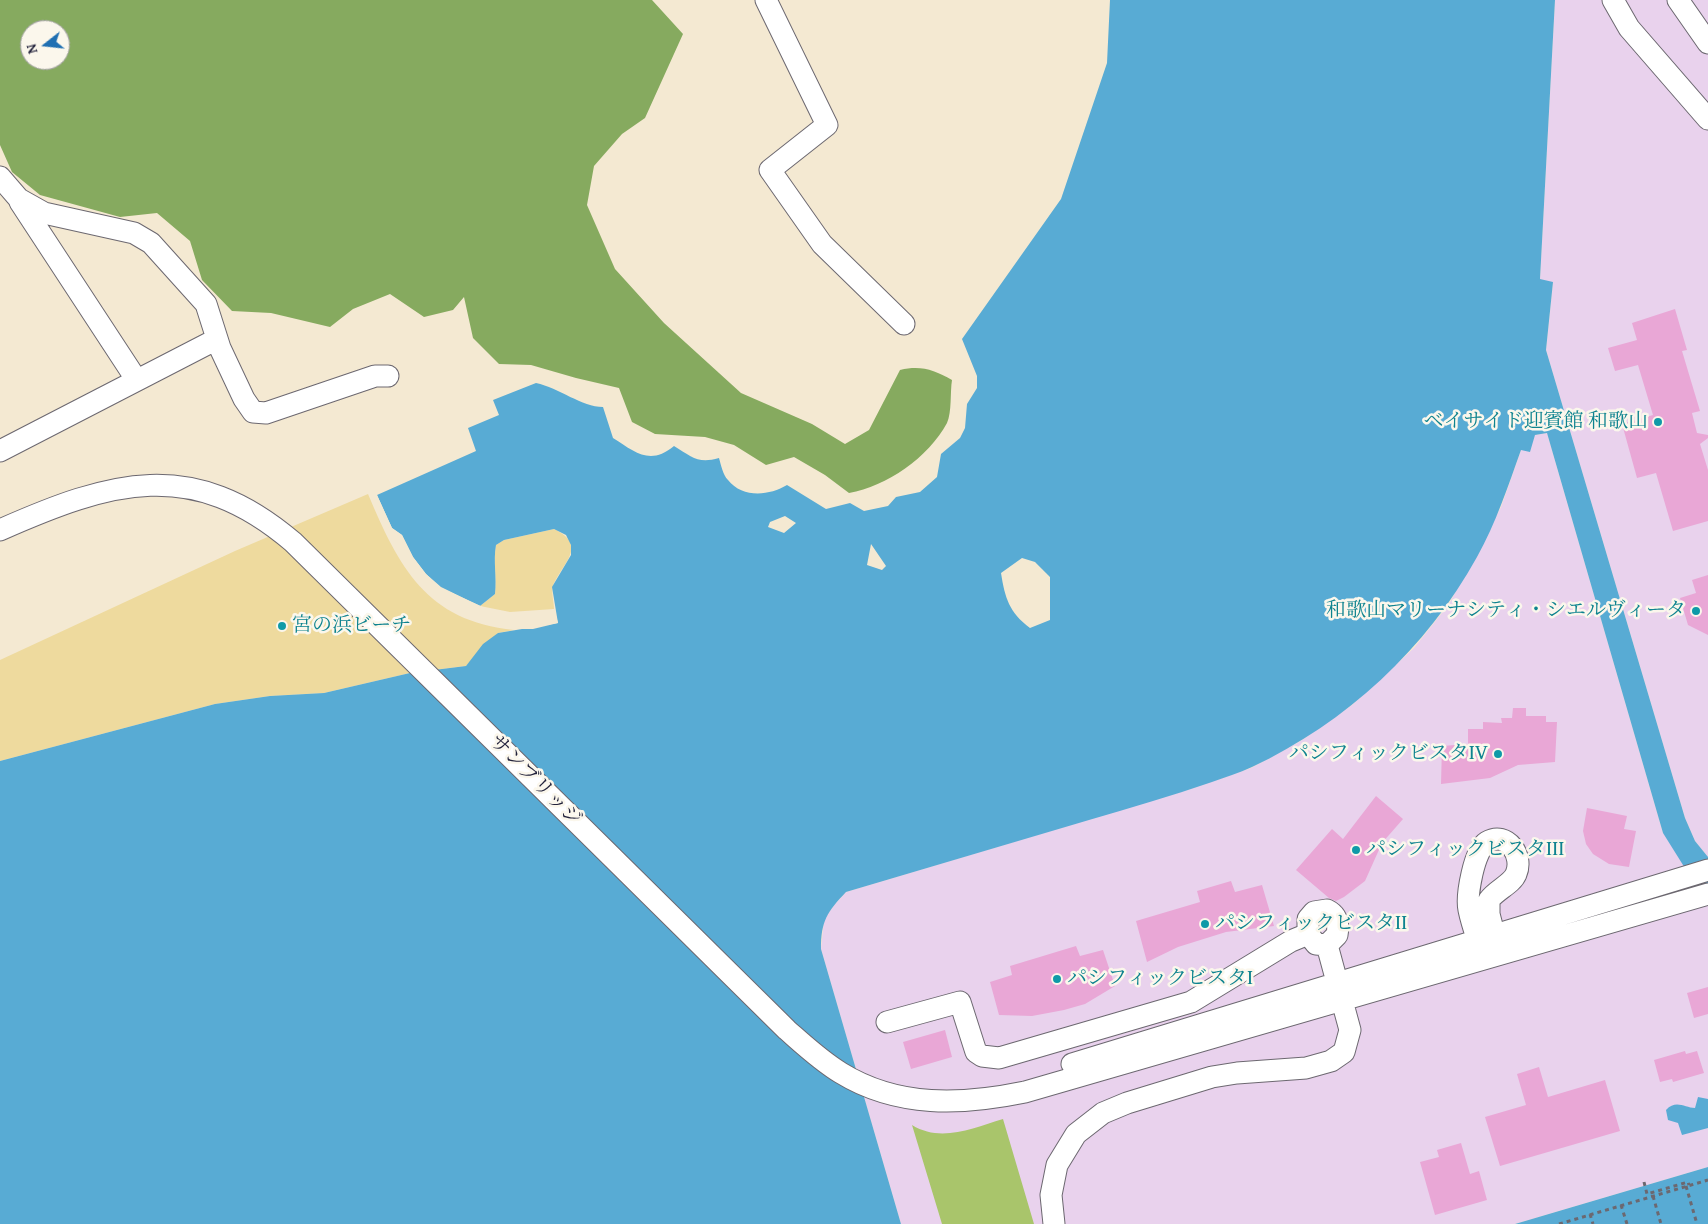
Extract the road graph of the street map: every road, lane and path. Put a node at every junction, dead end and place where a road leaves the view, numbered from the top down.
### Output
1 (766, 0) edge
2 (1613, 0) edge
3 (1678, 0) edge
4 (1708, 43) edge
5 (1708, 119) edge
6 (0, 177) edge
7 (18, 200) junction
8 (904, 324) dead end
9 (217, 339) junction
10 (388, 376) dead end
11 (136, 379) junction
12 (0, 451) edge
13 (0, 530) edge
14 (1708, 870) edge
15 (1708, 894) edge
16 (1308, 934) junction
17 (1327, 945) junction
18 (1489, 947) junction
19 (1340, 992) junction
20 (887, 1022) dead end
21 (1707, 1180) edge
22 (1644, 1182) dead end
23 (1687, 1185) junction
24 (1708, 1187) edge
25 (1653, 1196) junction
26 (1621, 1205) junction
27 (1590, 1214) junction
28 (1054, 1224) edge
29 (1558, 1224) edge
30 (1593, 1224) edge
31 (1627, 1224) edge
32 (1661, 1224) edge
33 (1697, 1224) edge

1 - 8 street
2 - 5 street
3 - 4 street
6 - 7 street
7 - 9 street
7 - 11 street
9 - 10 street
9 - 11 street
11 - 12 street
13 - 19 street, サンブリッジ
14 - 18 street
15 - 18 street
16 - 17 street
16 - 17 street
16 - 20 street
17 - 19 street
18 - 19 street
19 - 28 street
21 - 23 path
21 - 24 path
22 - 23 path
23 - 25 path
23 - 33 path
25 - 26 path
25 - 32 path
26 - 27 path
26 - 31 path
27 - 29 path
27 - 30 path

